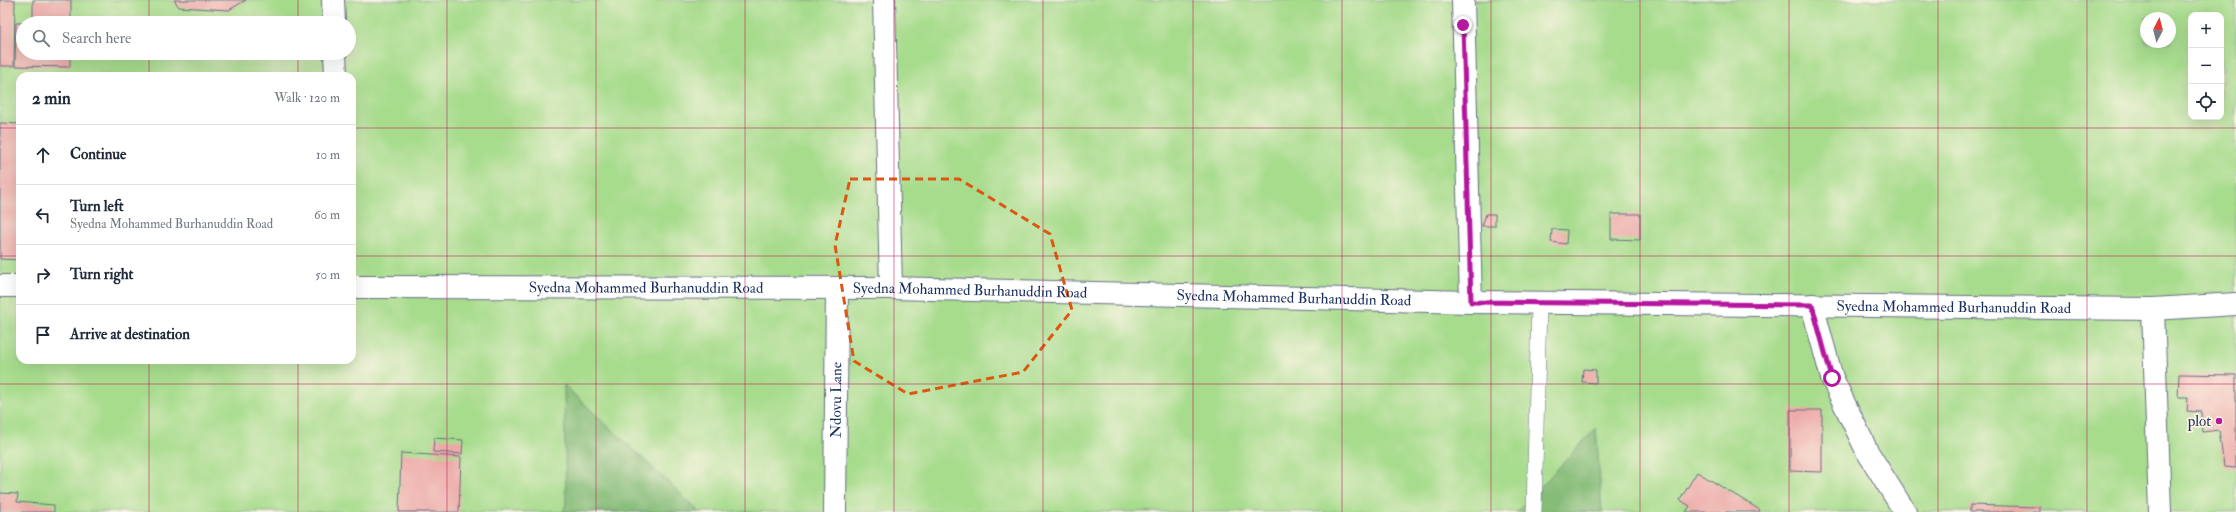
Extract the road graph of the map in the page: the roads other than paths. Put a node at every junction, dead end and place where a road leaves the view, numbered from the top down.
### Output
1 (333, 0) edge
2 (884, 0) edge
3 (1463, 0) edge
4 (334, 16) edge
5 (335, 60) edge
6 (336, 72) edge
7 (0, 286) edge
8 (16, 286) edge
9 (356, 287) edge
10 (837, 288) junction
11 (891, 288) junction
12 (1471, 302) junction
13 (1539, 303) junction
14 (2236, 304) edge
15 (1812, 305) junction
16 (2153, 309) junction
17 (835, 512) edge
18 (1534, 512) edge
19 (1905, 512) edge
20 (2160, 512) edge

1 - 4 street
2 - 11 street
3 - 12 street
5 - 6 street
7 - 8 street
9 - 10 street, Syedna Mohammed Burhanuddin Road
10 - 11 street, Syedna Mohammed Burhanuddin Road
10 - 17 street, Ndovu Lane
11 - 12 street, Syedna Mohammed Burhanuddin Road
12 - 13 street, Syedna Mohammed Burhanuddin Road
13 - 15 street, Syedna Mohammed Burhanuddin Road
13 - 18 lane
14 - 16 street, Syedna Mohammed Burhanuddin Road
15 - 16 street, Syedna Mohammed Burhanuddin Road
15 - 19 street
16 - 20 street

